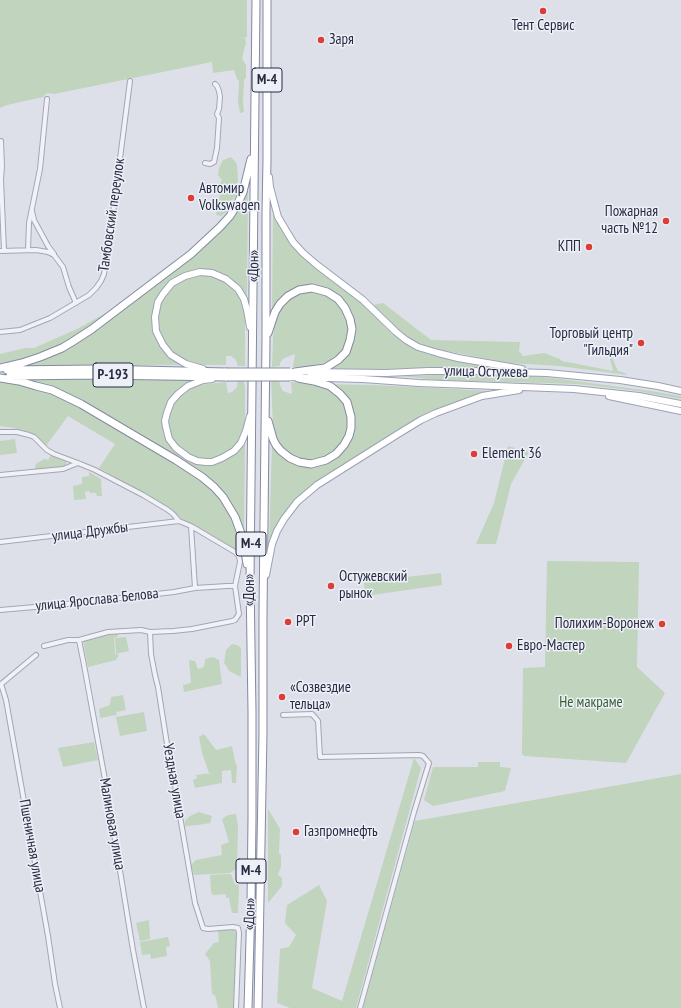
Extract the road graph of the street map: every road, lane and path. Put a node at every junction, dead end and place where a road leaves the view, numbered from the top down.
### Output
1 (256, 0) edge
2 (267, 0) edge
3 (130, 81) dead end
4 (214, 84) dead end
5 (47, 99) dead end
6 (1, 141) dead end
7 (254, 147) junction
8 (267, 160) junction
9 (205, 163) dead end
10 (32, 209) junction
11 (28, 250) junction
12 (2, 251) edge
13 (54, 255) junction
14 (76, 303) junction
15 (0, 332) edge
16 (266, 339) junction
17 (252, 340) junction
18 (0, 369) edge
19 (547, 373) junction
20 (227, 374) junction
21 (293, 375) junction
22 (0, 377) edge
23 (537, 388) junction
24 (574, 390) junction
25 (681, 391) edge
26 (681, 404) edge
27 (252, 408) junction
28 (265, 409) junction
29 (681, 411) edge
30 (0, 432) edge
31 (78, 463) junction
32 (0, 475) edge
33 (179, 521) junction
34 (191, 526) junction
35 (0, 542) edge
36 (250, 580) junction
37 (235, 586) junction
38 (263, 586) junction
39 (194, 588) junction
40 (0, 610) edge
41 (150, 632) junction
42 (79, 640) junction
43 (44, 646) dead end
44 (36, 655) dead end
45 (1, 685) edge
46 (283, 715) dead end
47 (60, 1008) edge
48 (144, 1008) edge
49 (236, 1008) edge
50 (248, 1008) edge
51 (258, 1008) edge
52 (360, 1008) edge

1 - 7 highway, М-4
2 - 8 highway, М-4
3 - 14 street, Тамбовский переулок
4 - 9 street
5 - 10 street
6 - 12 street
7 - 17 highway, «Дон» / М-4
7 - 18 highway
8 - 16 highway, «Дон» / М-4
8 - 19 main road
10 - 11 street
10 - 13 street
11 - 12 street
11 - 13 street
13 - 14 street
14 - 15 street, Тамбовский переулок
16 - 21 highway
16 - 28 highway, «Дон» / М-4
17 - 20 main road
17 - 27 highway, «Дон» / М-4
18 - 20 highway, Р-193
19 - 21 main road, улица Остужева
19 - 25 main road, улица Остужева
20 - 21 highway, Р-193, bridge
20 - 22 highway, Р-193
20 - 27 main road
21 - 23 main road, улица Остужева
21 - 28 highway
22 - 36 highway
23 - 24 main road, улица Остужева
23 - 38 main road
24 - 26 main road, улица Остужева
24 - 29 main road
27 - 36 highway, «Дон» / М-4
28 - 38 highway, «Дон» / М-4
30 - 31 street
31 - 32 street
31 - 33 street
33 - 34 street
33 - 35 street, улица Дружбы
34 - 37 street
34 - 39 street
36 - 50 highway, «Дон» / М-4
37 - 39 street, улица Ярослава Белова
37 - 41 street
38 - 51 highway, «Дон» / М-4
39 - 40 street, улица Ярослава Белова
41 - 42 street
41 - 49 street, Уездная улица
42 - 43 street
42 - 48 street, Малиновая улица
44 - 45 street
45 - 47 street, Пшеничная улица
46 - 52 street

